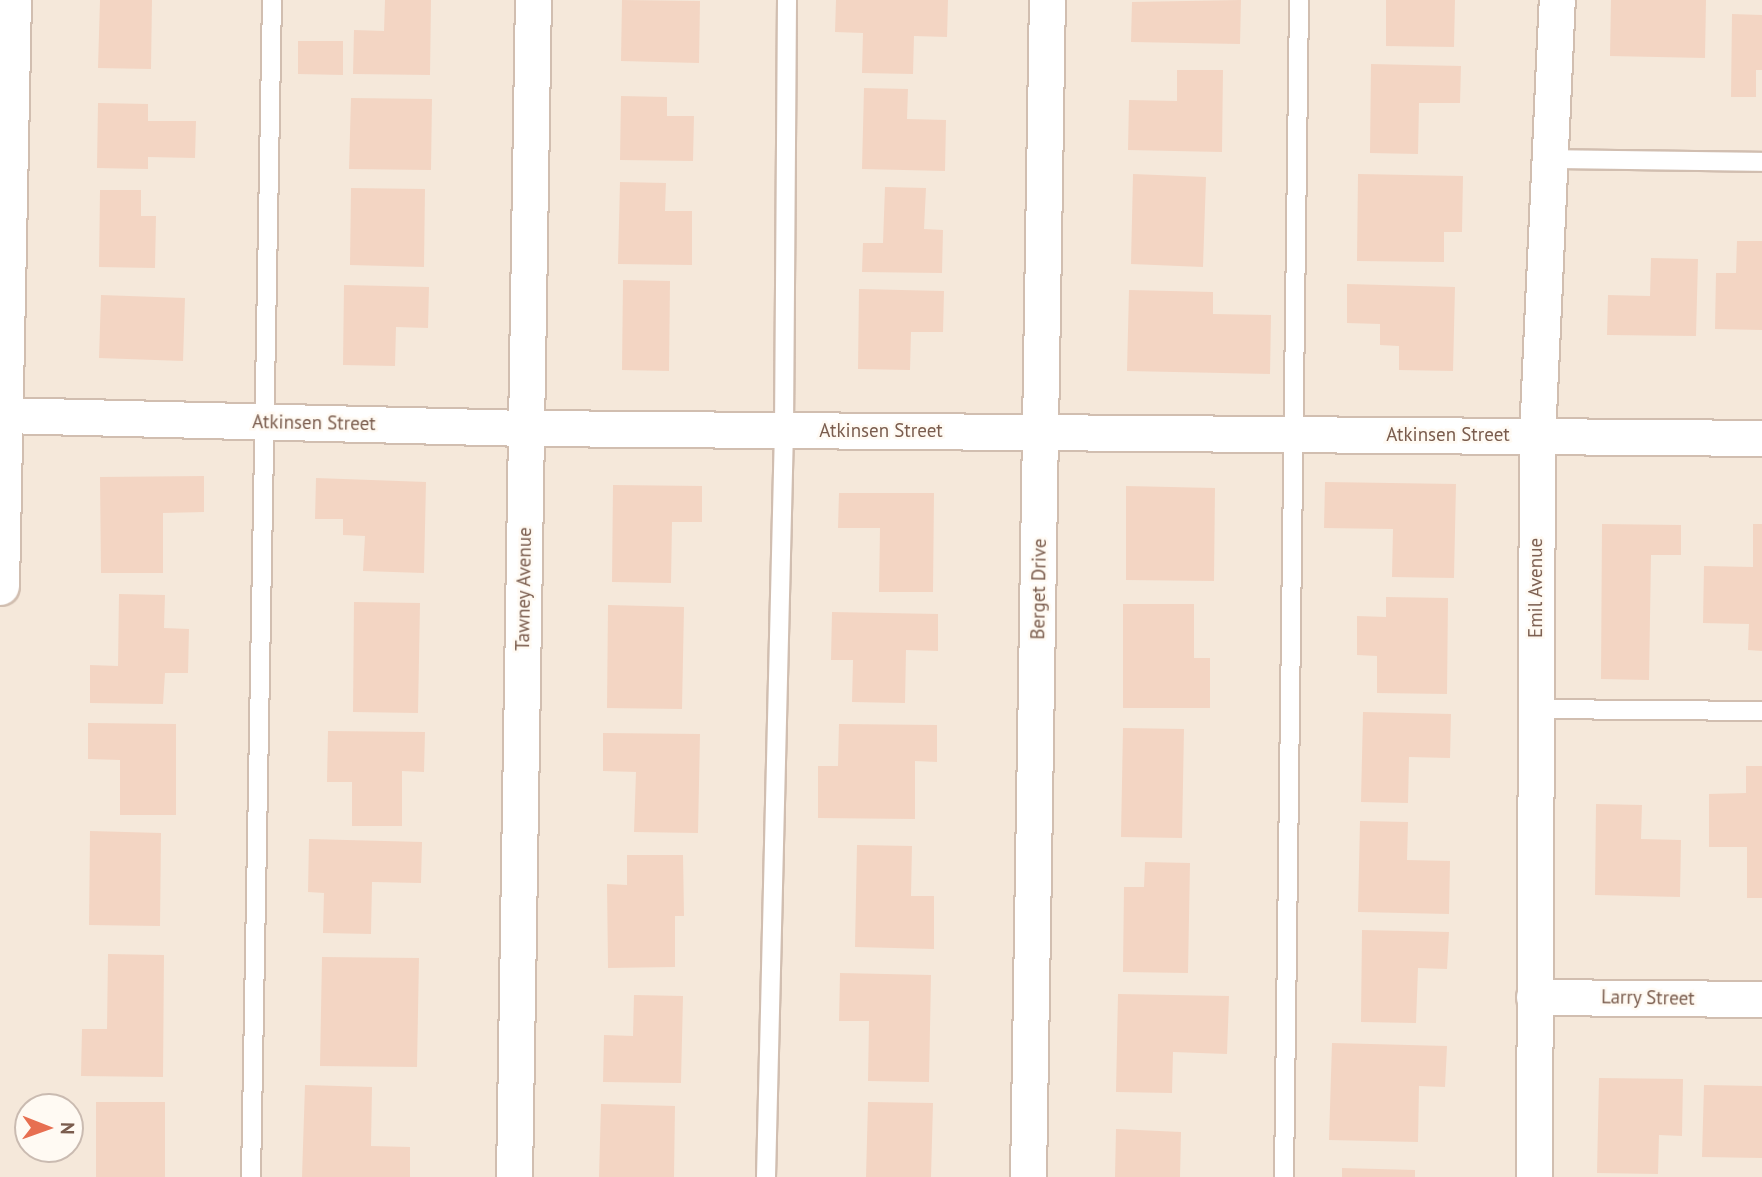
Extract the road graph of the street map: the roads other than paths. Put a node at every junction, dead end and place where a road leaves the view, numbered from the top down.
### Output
1 (12, 0) edge
2 (272, 0) edge
3 (533, 0) edge
4 (788, 0) edge
5 (1047, 0) edge
6 (1299, 0) edge
7 (1556, 0) edge
8 (1549, 159) junction
9 (1762, 162) edge
10 (1, 415) edge
11 (264, 422) junction
12 (526, 428) junction
13 (783, 430) junction
14 (1041, 432) junction
15 (1292, 434) junction
16 (1537, 436) junction
17 (1762, 438) edge
18 (0, 586) edge
19 (1535, 709) junction
20 (1762, 711) edge
21 (1534, 997) junction
22 (1762, 999) edge
23 (251, 1177) edge
24 (514, 1177) edge
25 (766, 1177) edge
26 (1028, 1177) edge
27 (1284, 1177) edge
28 (1534, 1177) edge

1 - 10 street
2 - 11 lane
3 - 12 street, Tawney Avenue
4 - 13 lane
5 - 14 street, Berget Drive
6 - 15 lane
7 - 8 street, Emil Avenue
8 - 9 lane
8 - 16 street, Emil Avenue
10 - 11 street, Atkinsen Street
10 - 18 street
11 - 12 street, Atkinsen Street
11 - 23 lane
12 - 13 street, Atkinsen Street
12 - 24 street, Tawney Avenue
13 - 14 street, Atkinsen Street
13 - 25 lane
14 - 15 street, Atkinsen Street
14 - 26 street, Berget Drive
15 - 16 street, Atkinsen Street
15 - 27 lane
16 - 17 street, Atkinsen Street
16 - 19 street, Emil Avenue
19 - 20 lane
19 - 21 street, Emil Avenue
21 - 22 street, Larry Street
21 - 28 street, Emil Avenue

